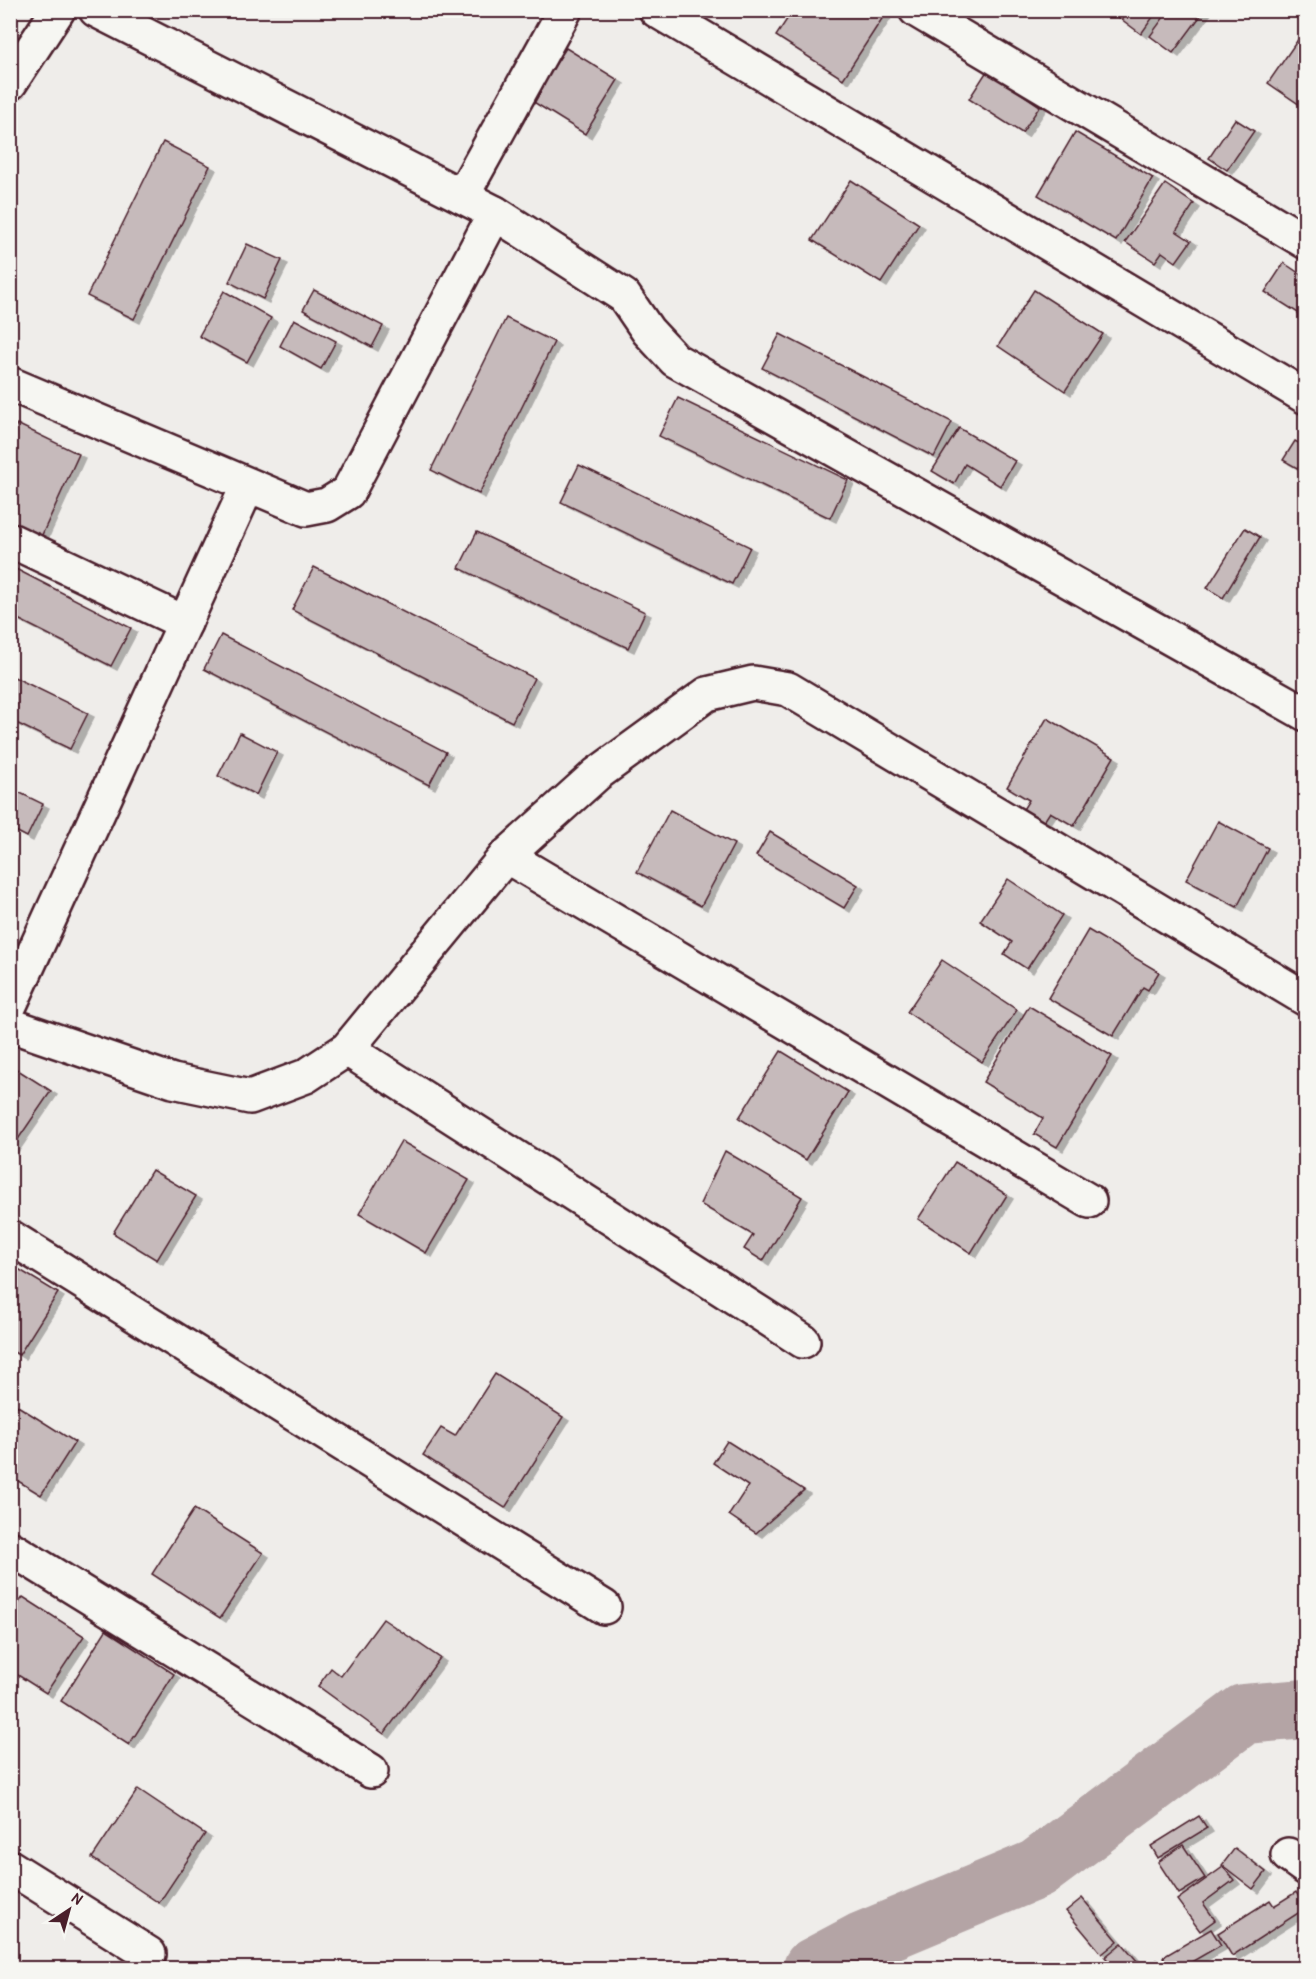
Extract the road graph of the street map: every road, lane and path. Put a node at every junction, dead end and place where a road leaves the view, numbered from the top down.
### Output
1 (58, 10) edge
2 (96, 10) edge
3 (565, 10) edge
4 (656, 10) edge
5 (916, 10) edge
6 (10, 83) edge
7 (462, 196) junction
8 (495, 213) junction
9 (1305, 242) edge
10 (10, 384) edge
11 (1305, 397) edge
12 (248, 485) junction
13 (10, 540) edge
14 (185, 623) junction
15 (1305, 714) edge
16 (506, 856) junction
17 (1305, 999) edge
18 (10, 1005) edge
19 (10, 1025) edge
20 (347, 1049) junction
21 (1089, 1202) dead end
22 (10, 1237) edge
23 (803, 1341) dead end
24 (10, 1548) edge
25 (604, 1607) dead end
26 (370, 1771) dead end
27 (10, 1867) edge
28 (149, 1954) dead end

1 - 6 street
2 - 7 street
3 - 7 street
4 - 11 street
5 - 9 street
7 - 8 street
8 - 12 street
8 - 15 street
10 - 12 street
12 - 14 street
13 - 14 street
14 - 18 street
16 - 17 street
16 - 20 street
16 - 21 street
19 - 20 street
20 - 23 street
22 - 25 street
24 - 26 street
27 - 28 street

